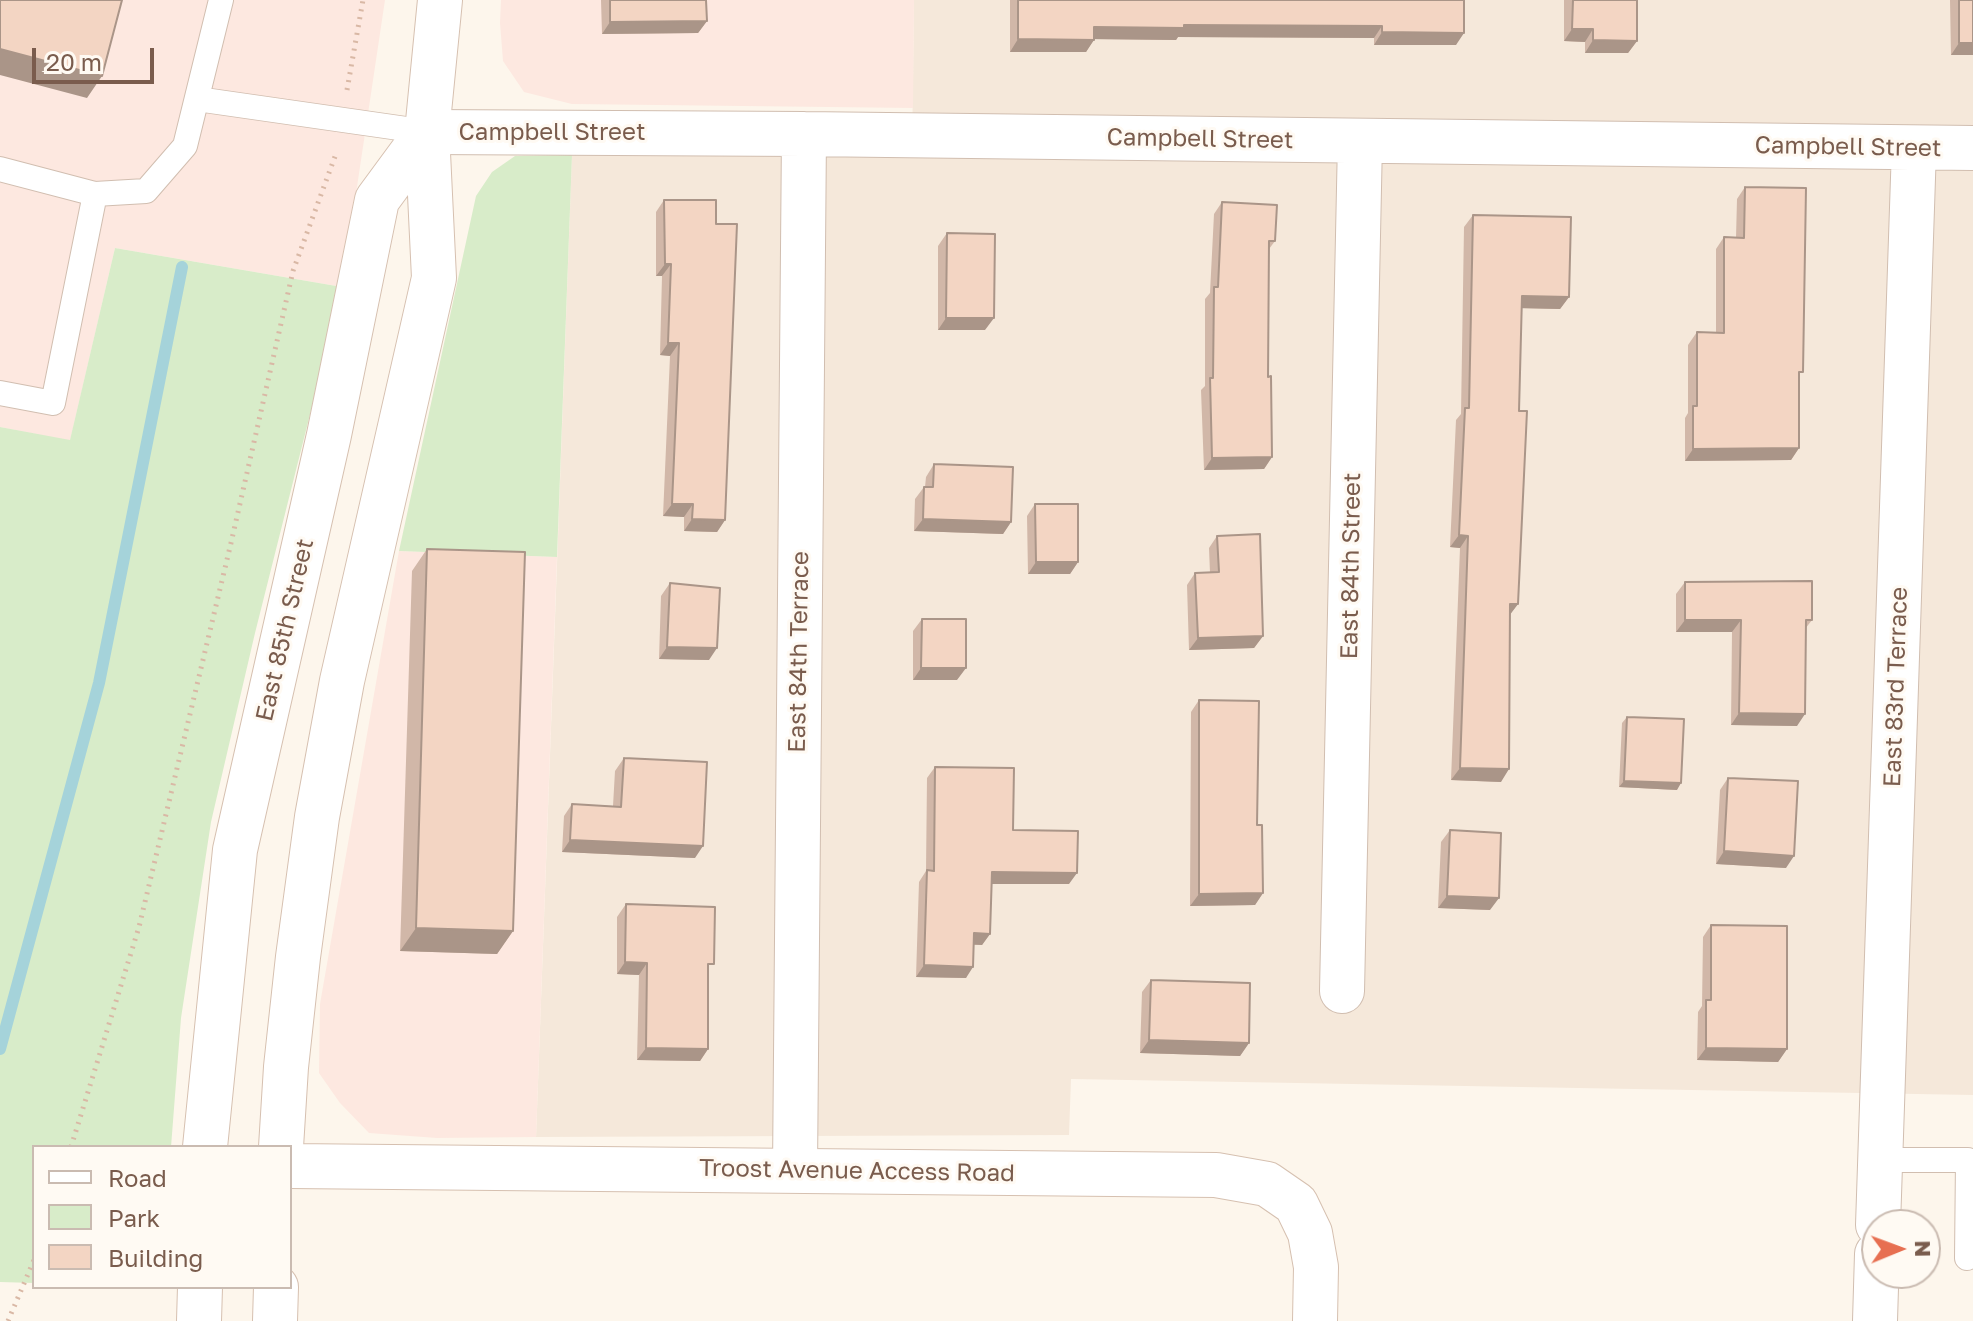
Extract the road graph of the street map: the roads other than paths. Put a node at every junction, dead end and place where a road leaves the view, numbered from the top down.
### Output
1 (221, 0) edge
2 (440, 0) edge
3 (197, 99) junction
4 (427, 132) junction
5 (804, 134) junction
6 (1360, 141) junction
7 (1914, 148) junction
8 (1973, 148) edge
9 (0, 169) edge
10 (95, 194) junction
11 (0, 393) edge
12 (1342, 991) dead end
13 (205, 1145) edge
14 (281, 1145) edge
15 (1880, 1160) junction
16 (292, 1166) edge
17 (795, 1170) junction
18 (1878, 1209) edge
19 (1967, 1258) dead end
20 (200, 1289) edge
21 (276, 1289) edge
22 (1876, 1289) edge
23 (199, 1321) edge
24 (275, 1321) edge
25 (1315, 1321) edge
26 (1875, 1321) edge

1 - 3 lane
2 - 4 street
3 - 4 lane
3 - 10 lane
4 - 5 street, Campbell Street
4 - 13 street, East 85th Street
4 - 14 street
5 - 6 street, Campbell Street
5 - 17 street, East 84th Terrace
6 - 7 street, Campbell Street
6 - 12 street, East 84th Street
7 - 8 street, Campbell Street
7 - 15 street, East 83rd Terrace
9 - 10 lane
10 - 11 lane
15 - 18 street, East 83rd Terrace
15 - 19 lane
16 - 17 street, Troost Avenue Access Road
17 - 25 street, Troost Avenue Access Road
20 - 23 street
21 - 24 street
22 - 26 street

